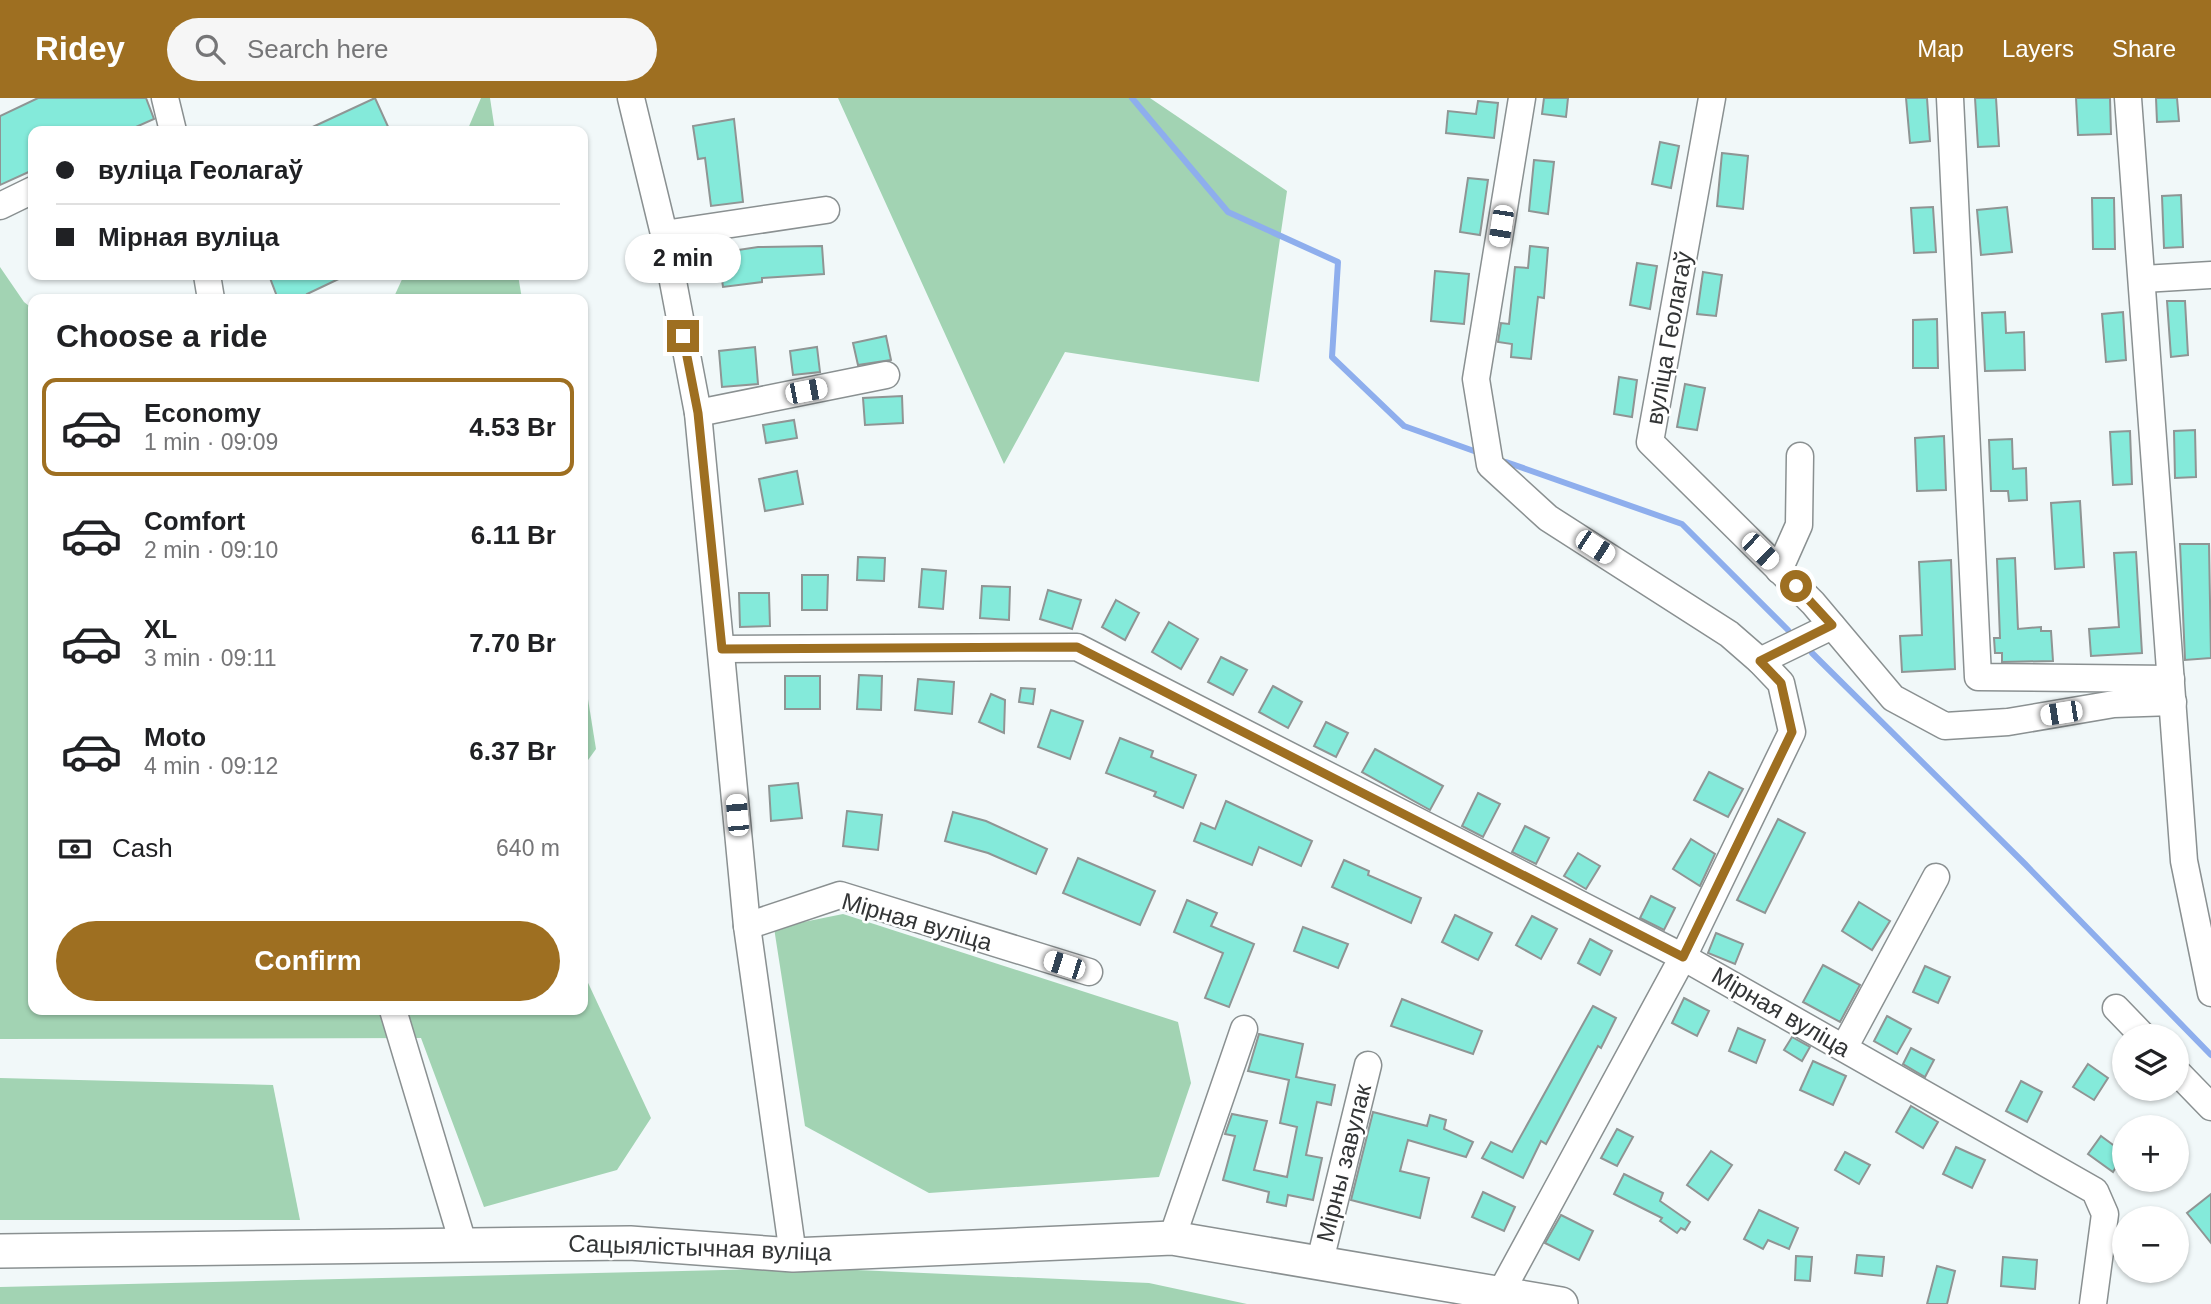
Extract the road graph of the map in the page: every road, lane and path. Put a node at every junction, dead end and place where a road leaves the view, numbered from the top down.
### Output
1 (165, 98) edge
2 (631, 98) edge
3 (1522, 98) edge
4 (1712, 98) edge
5 (1950, 98) edge
6 (2128, 98) edge
7 (167, 126) edge
8 (28, 192) edge
9 (0, 206) edge
10 (826, 210) dead end
11 (664, 234) junction
12 (2211, 275) edge
13 (2143, 279) junction
14 (886, 375) dead end
15 (698, 413) junction
16 (1800, 456) dead end
17 (1779, 570) junction
18 (1832, 625) junction
19 (722, 649) junction
20 (1760, 661) junction
21 (2172, 691) junction
22 (1936, 877) dead end
23 (747, 926) junction
24 (2206, 937) edge
25 (1683, 957) junction
26 (1088, 972) dead end
27 (2211, 993) edge
28 (2116, 1008) dead end
29 (395, 1015) edge
30 (2131, 1024) edge
31 (1244, 1029) dead end
32 (1844, 1048) junction
33 (1368, 1065) dead end
34 (2189, 1084) edge
35 (2211, 1107) edge
36 (1172, 1238) junction
37 (463, 1243) junction
38 (0, 1251) edge
39 (793, 1255) junction
40 (1320, 1261) junction
41 (1486, 1296) edge
42 (1561, 1304) edge
43 (2093, 1304) edge

1 - 7 street
2 - 11 street
3 - 20 street
4 - 17 street, вуліца Геолагаў
5 - 21 street
6 - 13 street
8 - 9 street
10 - 11 street
11 - 15 street
12 - 13 street
13 - 21 street
14 - 15 street
15 - 19 street
16 - 17 street
17 - 18 street, вуліца Геолагаў
18 - 20 street
18 - 21 street, вуліца Геолагаў
19 - 23 street
19 - 25 street, Мірная вуліца
20 - 25 street
21 - 24 street
22 - 32 street
23 - 26 street, Мірная вуліца
23 - 39 street
24 - 27 street
25 - 32 street, Мірная вуліца
25 - 41 street
28 - 30 street
29 - 37 street
31 - 36 street
32 - 43 street, Мірная вуліца
33 - 40 street, Мірны завулак
34 - 35 street
36 - 39 main road, Сацыялістычная вуліца
36 - 40 main road, Сацыялістычная вуліца
37 - 38 main road, Сацыялістычная вуліца
37 - 39 main road, Сацыялістычная вуліца
40 - 41 main road, Сацыялістычная вуліца
41 - 42 main road, Сацыялістычная вуліца

